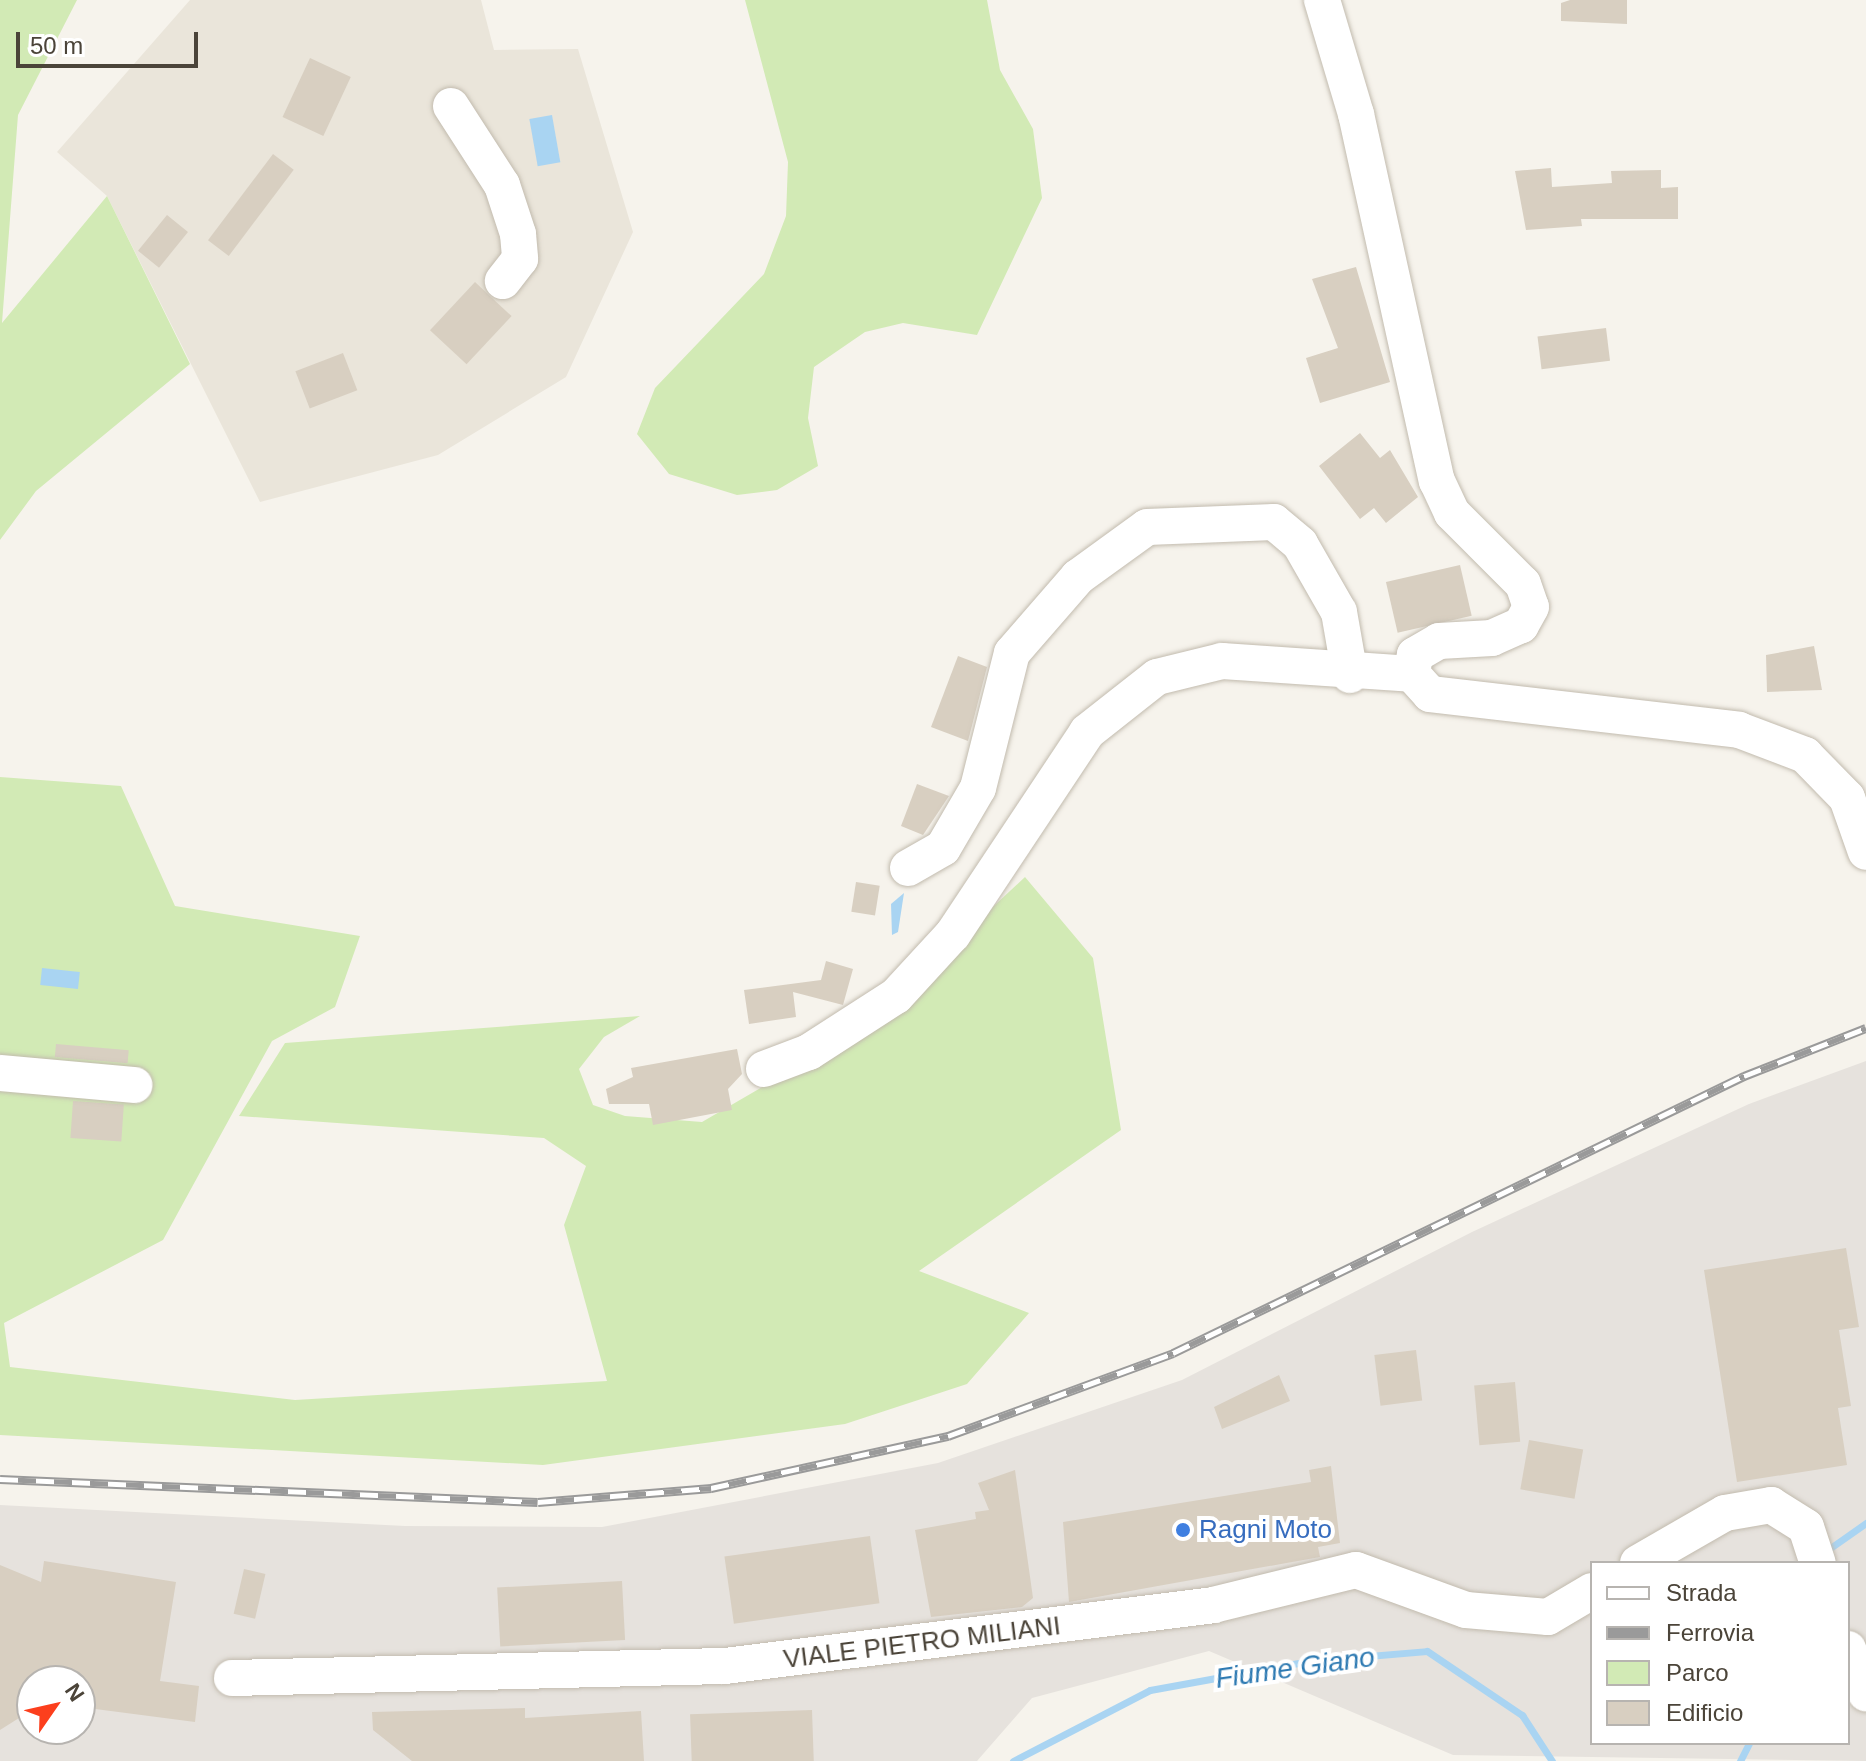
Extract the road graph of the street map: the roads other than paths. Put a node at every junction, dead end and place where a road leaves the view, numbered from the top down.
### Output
1 (1322, 0) edge
2 (451, 106) dead end
3 (503, 281) dead end
4 (1412, 674) junction
5 (1350, 675) junction
6 (1866, 852) edge
7 (908, 868) dead end
8 (764, 1069) dead end
9 (0, 1073) edge
10 (134, 1085) dead end
11 (1641, 1561) edge
12 (1817, 1561) edge
13 (1590, 1592) edge
14 (1850, 1654) edge
15 (232, 1678) dead end
16 (1866, 1693) edge

1 - 4 street
2 - 3 street
4 - 5 street
4 - 6 street
5 - 7 street
5 - 8 street
9 - 10 street
11 - 12 street
13 - 15 street, VIALE PIETRO MILIANI
14 - 16 street

